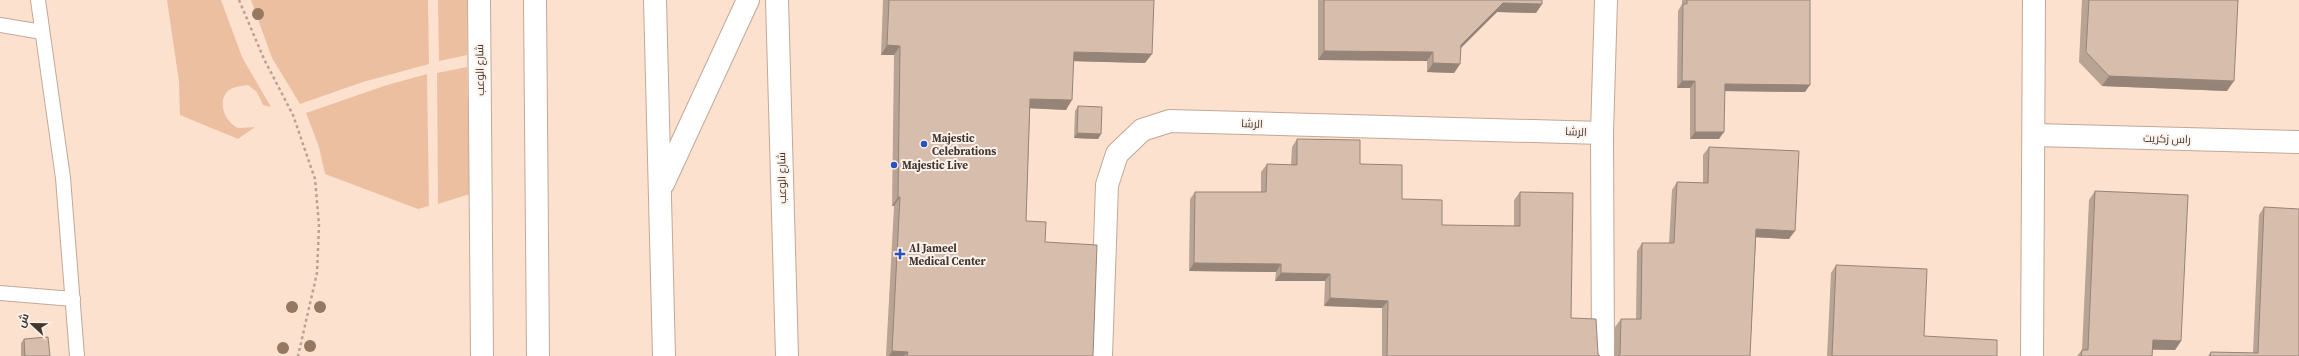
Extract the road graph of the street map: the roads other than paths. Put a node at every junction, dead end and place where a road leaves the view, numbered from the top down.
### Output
1 (38, 0) edge
2 (479, 0) edge
3 (535, 0) edge
4 (655, 0) edge
5 (748, 0) edge
6 (777, 0) edge
7 (1606, 0) edge
8 (2034, 0) edge
9 (0, 25) edge
10 (42, 32) junction
11 (1602, 133) junction
12 (2035, 135) junction
13 (2299, 142) edge
14 (661, 187) junction
15 (0, 293) edge
16 (73, 299) junction
17 (77, 356) edge
18 (482, 356) edge
19 (538, 356) edge
20 (664, 356) edge
21 (787, 356) edge
22 (1101, 356) edge
23 (1603, 356) edge
24 (2032, 356) edge

1 - 10 lane
2 - 18 street, شارع الوعب
3 - 19 street
4 - 14 street
5 - 14 street
6 - 21 street, شارع الوعب
7 - 11 street, الرشا
8 - 12 street
9 - 10 lane
10 - 16 lane
11 - 22 street, الرشا
11 - 23 street, الرشا
12 - 13 street, راس زكريت
12 - 24 street
14 - 20 street
15 - 16 lane
16 - 17 lane

